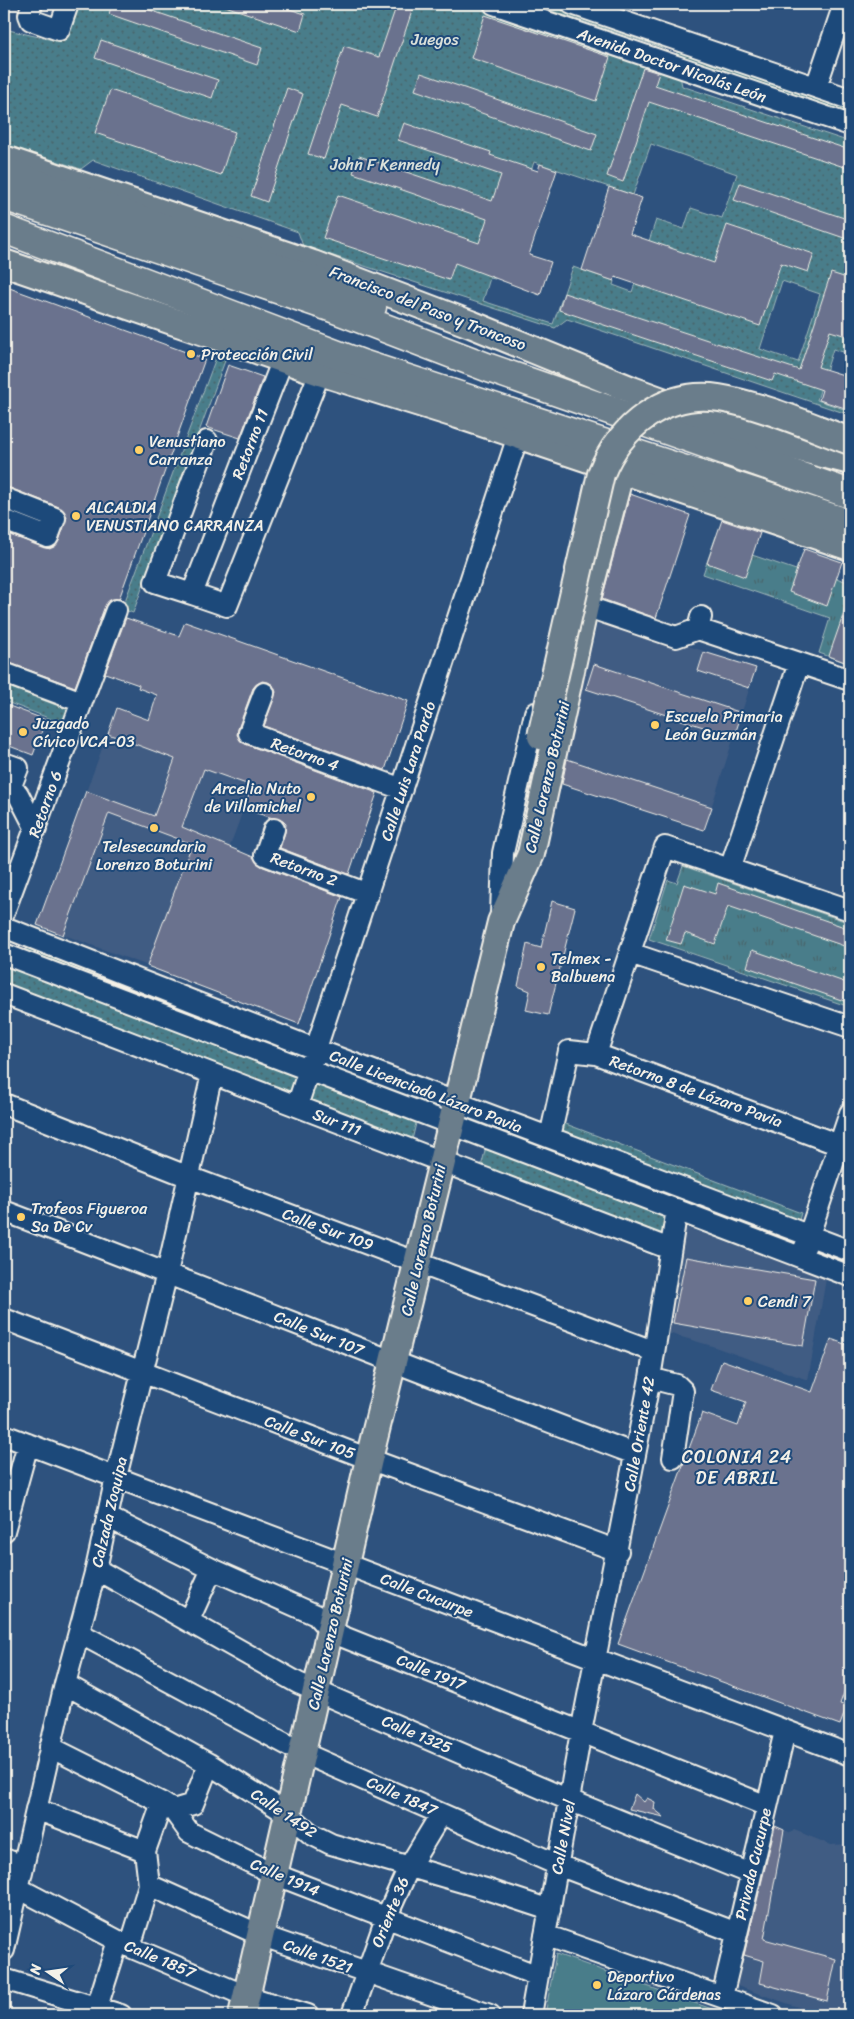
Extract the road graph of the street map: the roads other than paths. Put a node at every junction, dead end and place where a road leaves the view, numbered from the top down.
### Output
1 (32, 4) edge
2 (68, 4) edge
3 (494, 4) edge
4 (575, 4) edge
5 (844, 4) edge
6 (676, 39) junction
7 (668, 63) junction
8 (816, 87) junction
9 (850, 99) edge
10 (850, 125) edge
11 (4, 159) edge
12 (4, 172) edge
13 (4, 196) edge
14 (4, 229) edge
15 (4, 262) edge
16 (283, 360) junction
17 (362, 364) junction
18 (489, 368) junction
19 (320, 372) junction
20 (415, 401) junction
21 (518, 436) junction
22 (850, 440) edge
23 (207, 441) dead end
24 (775, 442) junction
25 (850, 461) edge
26 (621, 470) junction
27 (850, 474) edge
28 (588, 482) dead end
29 (850, 494) edge
30 (4, 498) edge
31 (4, 520) edge
32 (850, 524) edge
33 (850, 547) edge
34 (192, 594) junction
35 (585, 606) junction
36 (116, 610) dead end
37 (799, 663) junction
38 (4, 673) edge
39 (850, 680) edge
40 (264, 693) dead end
41 (82, 702) junction
42 (4, 763) edge
43 (402, 789) junction
44 (7, 790) edge
45 (36, 829) junction
46 (274, 829) dead end
47 (730, 869) junction
48 (368, 894) junction
49 (850, 910) edge
50 (4, 912) edge
51 (501, 922) junction
52 (4, 928) edge
53 (630, 953) junction
54 (4, 954) edge
55 (4, 994) edge
56 (850, 1027) edge
57 (315, 1049) junction
58 (596, 1054) junction
59 (309, 1070) junction
60 (212, 1074) junction
61 (4, 1104) edge
62 (297, 1106) junction
63 (850, 1113) edge
64 (455, 1114) junction
65 (550, 1137) junction
66 (845, 1147) edge
67 (442, 1162) junction
68 (189, 1177) junction
69 (677, 1208) junction
70 (4, 1211) edge
71 (809, 1235) junction
72 (670, 1249) junction
73 (850, 1251) edge
74 (801, 1258) junction
75 (418, 1263) junction
76 (167, 1273) junction
77 (850, 1276) edge
78 (4, 1319) edge
79 (653, 1351) junction
80 (394, 1363) junction
81 (142, 1372) junction
82 (650, 1378) junction
83 (4, 1435) edge
84 (28, 1444) junction
85 (635, 1454) junction
86 (673, 1458) dead end
87 (369, 1460) junction
88 (116, 1477) junction
89 (107, 1517) junction
90 (5, 1523) edge
91 (618, 1551) junction
92 (347, 1565) junction
93 (96, 1569) junction
94 (212, 1569) junction
95 (189, 1620) junction
96 (331, 1632) junction
97 (79, 1633) junction
98 (596, 1659) junction
99 (65, 1684) junction
100 (317, 1692) junction
101 (784, 1731) junction
102 (582, 1732) junction
103 (50, 1747) junction
104 (303, 1753) junction
105 (850, 1755) edge
106 (209, 1764) junction
107 (569, 1800) junction
108 (767, 1806) junction
109 (167, 1807) junction
110 (36, 1809) junction
111 (288, 1814) junction
112 (441, 1814) junction
113 (145, 1851) junction
114 (4, 1859) edge
115 (558, 1865) junction
116 (23, 1866) junction
117 (408, 1867) junction
118 (274, 1874) junction
119 (751, 1874) junction
120 (149, 1885) junction
121 (18, 1888) junction
122 (550, 1910) junction
123 (386, 1918) junction
124 (737, 1933) junction
125 (260, 1935) junction
126 (545, 1935) junction
127 (124, 1944) junction
128 (4, 1950) edge
129 (367, 1973) junction
130 (538, 1976) junction
131 (4, 1979) edge
132 (722, 1997) junction
133 (244, 2005) edge
134 (97, 2008) junction
135 (121, 2015) edge
136 (308, 2015) edge
137 (352, 2015) edge
138 (490, 2015) edge
139 (531, 2015) edge
140 (773, 2015) edge

1 - 2 street
3 - 7 street, Avenida Doctor Nicolás León
4 - 6 street, Avenida Doctor Nicolás León
5 - 8 street
6 - 7 street
6 - 8 street, Avenida Doctor Nicolás León
7 - 10 street, Avenida Doctor Nicolás León
8 - 9 street, Avenida Doctor Nicolás León
11 - 24 main road, Francisco del Paso y Troncoso
12 - 18 highway
13 - 18 highway, Francisco del Paso y Troncoso
14 - 17 highway
15 - 16 main road
16 - 19 main road
16 - 34 street, Retorno 11
17 - 20 highway
17 - 32 highway
18 - 29 highway, Francisco del Paso y Troncoso
19 - 20 main road
19 - 34 street
20 - 21 main road
21 - 26 main road
21 - 43 street, Calle Luis Lara Pardo
22 - 51 main road, bridge
23 - 34 street
24 - 25 main road, Francisco del Paso y Troncoso
24 - 27 main road
26 - 33 main road
26 - 35 main road, Calle Lorenzo Boturini
28 - 51 street
30 - 31 street
35 - 37 street
35 - 51 main road, Calle Lorenzo Boturini
36 - 41 street, Retorno 6
37 - 39 street
37 - 47 street
38 - 41 street
40 - 43 street, Retorno 4
41 - 45 street, Retorno 6
42 - 44 street
43 - 48 street, Calle Luis Lara Pardo
44 - 45 street
45 - 50 street, Retorno 6
46 - 48 street, Retorno 2
47 - 49 street
47 - 53 street, Retorno 8 de Lázaro Pavia
48 - 57 street, Calle Luis Lara Pardo
51 - 64 main road, Calle Lorenzo Boturini
52 - 57 street, Calle Licenciado Lázaro Pavia
53 - 56 street
53 - 58 street, Retorno 8 de Lázaro Pavia
54 - 59 street, Calle Licenciado Lázaro Pavia
55 - 60 street, Sur 111
57 - 59 street, Calle Luis Lara Pardo
57 - 64 street, Calle Licenciado Lázaro Pavia
58 - 65 street
58 - 66 street, Retorno 8 de Lázaro Pavia
59 - 62 street, Calle Luis Lara Pardo
59 - 64 street, Calle Licenciado Lázaro Pavia
60 - 62 street, Sur 111
60 - 68 street, Calzada Zoquipa
61 - 68 street, Calle Sur 109
62 - 67 street, Sur 111
63 - 66 street
64 - 65 street, Calle Licenciado Lázaro Pavia
64 - 67 main road, Calle Lorenzo Boturini
64 - 69 street, Calle Licenciado Lázaro Pavia
65 - 71 street, Calle Licenciado Lázaro Pavia
66 - 71 street
67 - 72 street, Sur 111
67 - 75 main road, Calle Lorenzo Boturini
68 - 75 street, Calle Sur 109
68 - 76 street, Calzada Zoquipa
69 - 72 street, Calle Oriente 42
69 - 74 street, Calle Licenciado Lázaro Pavia
70 - 76 street, Calle Sur 107
71 - 73 street, Calle Licenciado Lázaro Pavia
71 - 74 street
72 - 79 street, Calle Oriente 42
74 - 77 street, Calle Licenciado Lázaro Pavia
75 - 79 street, Calle Sur 109
75 - 80 main road, Calle Lorenzo Boturini
76 - 80 street, Calle Sur 107
76 - 81 street, Calzada Zoquipa
78 - 81 street, Calle Sur 105
79 - 82 street, Calle Oriente 42
80 - 85 street, Calle Sur 107
80 - 87 main road, Calle Lorenzo Boturini
81 - 87 street, Calle Sur 105
81 - 88 street, Calzada Zoquipa
82 - 85 street, Calle Oriente 42
82 - 86 street
83 - 84 street, Calle Cucurpe
84 - 88 street, Calle Cucurpe
84 - 90 street
85 - 91 street, Calle Oriente 42
87 - 91 street, Calle Sur 105
87 - 92 main road, Calle Lorenzo Boturini
88 - 89 street, Calzada Zoquipa
88 - 92 street, Calle Cucurpe
89 - 93 street, Calzada Zoquipa
89 - 94 street, Calle 1917
91 - 98 street, Calle Oriente 42
92 - 96 main road, Calle Lorenzo Boturini
92 - 98 street, Calle Cucurpe
93 - 95 street, Calle 1325
93 - 97 street, Calzada Zoquipa
94 - 95 street
94 - 96 street, Calle 1917
95 - 100 street, Calle 1325
96 - 100 main road, Calle Lorenzo Boturini
96 - 102 street, Calle 1917
97 - 99 street, Calzada Zoquipa
97 - 104 street, Calle 1847
98 - 101 street, Calle Cucurpe
98 - 102 street, Calle Nivel
99 - 103 street, Calzada Zoquipa
99 - 106 street, Calle 1492
100 - 104 main road, Calle Lorenzo Boturini
100 - 107 street, Calle 1325
101 - 105 street, Calle Cucurpe
101 - 108 street, Privada Cucurpe
102 - 107 street, Calle Nivel
102 - 108 street, Calle 1917
103 - 109 street, Calle 1914
103 - 110 street, Calzada Zoquipa
104 - 111 main road, Calle Lorenzo Boturini
104 - 112 street, Calle 1847
106 - 109 street
106 - 111 street, Calle 1492
107 - 115 street, Calle Nivel
107 - 119 street, Calle 1325
108 - 119 street, Privada Cucurpe
109 - 113 street
109 - 118 street, Calle 1914
110 - 113 street
110 - 116 street, Calzada Zoquipa
111 - 117 street, Calle 1492
111 - 118 main road, Calle Lorenzo Boturini
112 - 115 street, Calle 1847
112 - 117 street, Oriente 36
113 - 120 street
114 - 116 street
115 - 122 street, Calle Nivel
115 - 124 street, Calle 1847
116 - 121 street, Calzada Zoquipa
117 - 122 street, Calle 1492
117 - 123 street, Oriente 36
118 - 123 street, Calle 1914
118 - 125 main road, Calle Lorenzo Boturini
119 - 124 street, Privada Cucurpe
120 - 125 street, Calle 1521
120 - 127 street
121 - 127 street, Calle 1857
121 - 128 street, Calzada Zoquipa
122 - 126 street, Calle Nivel
123 - 129 street, Oriente 36
123 - 130 street, Calle 1914
124 - 132 street, Privada Cucurpe
125 - 129 street, Calle 1521
125 - 133 main road, Calle Lorenzo Boturini
126 - 130 street, Calle Nivel
126 - 132 street
127 - 133 street, Calle 1857
127 - 134 street
129 - 137 street, Oriente 36
129 - 138 street, Calle 1521
130 - 139 street, Calle Nivel
131 - 134 street
132 - 140 street
133 - 136 street, Calle 1857
134 - 135 street

